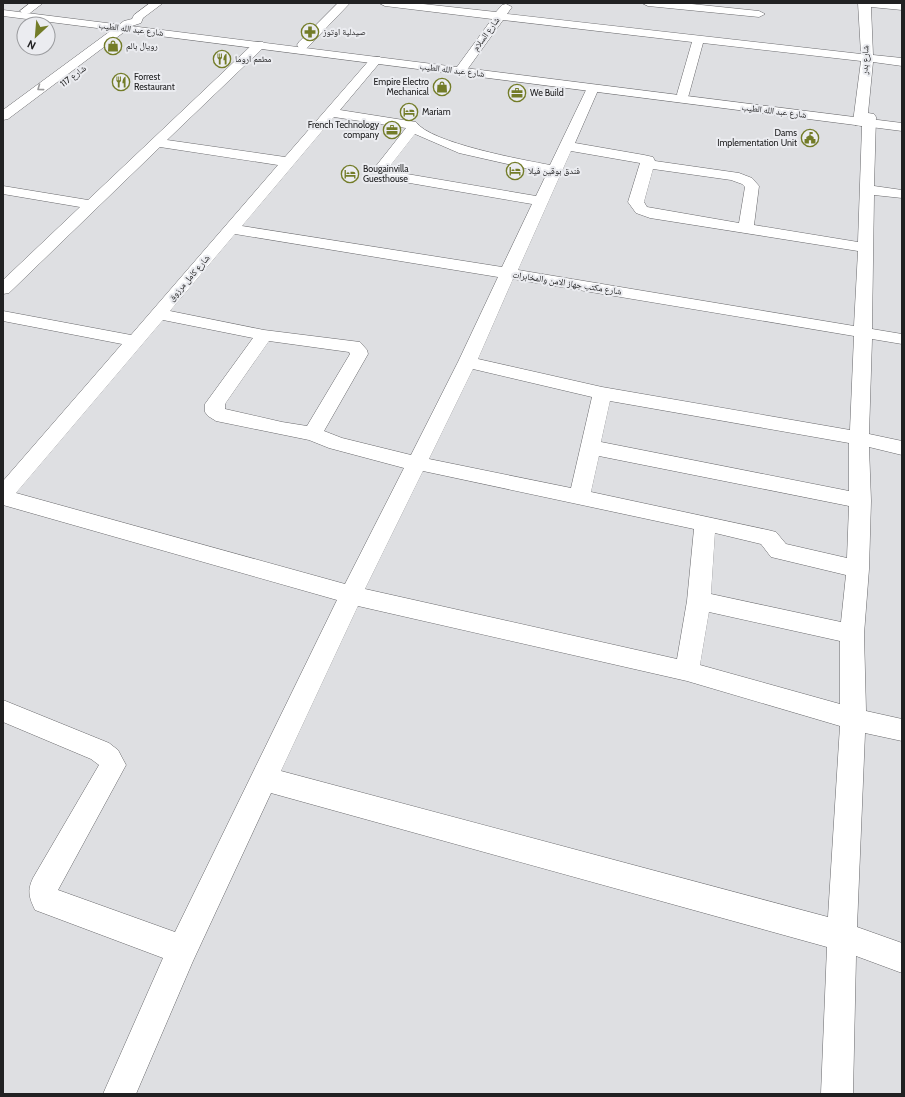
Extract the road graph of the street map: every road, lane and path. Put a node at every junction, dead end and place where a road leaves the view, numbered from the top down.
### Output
1 (37, 3) edge
2 (157, 3) edge
3 (344, 3) edge
4 (385, 3) edge
5 (509, 3) edge
6 (648, 3) edge
7 (865, 3) edge
8 (429, 5) edge
9 (902, 7) edge
10 (3, 8) edge
11 (759, 8) edge
12 (26, 11) junction
13 (3, 13) edge
14 (471, 13) junction
15 (499, 16) junction
16 (132, 25) junction
17 (490, 29) junction
18 (756, 36) junction
19 (698, 40) junction
20 (259, 45) junction
21 (303, 46) junction
22 (867, 58) junction
23 (376, 60) junction
24 (902, 62) edge
25 (462, 68) junction
26 (593, 88) junction
27 (683, 94) junction
28 (331, 113) junction
29 (3, 116) edge
30 (865, 120) junction
31 (902, 121) edge
32 (413, 128) junction
33 (902, 128) edge
34 (3, 129) edge
35 (158, 143) junction
36 (566, 146) junction
37 (288, 162) junction
38 (648, 164) junction
39 (554, 170) junction
40 (866, 189) junction
41 (3, 190) edge
42 (902, 194) edge
43 (541, 201) junction
44 (92, 205) junction
45 (746, 228) junction
46 (231, 229) junction
47 (866, 248) junction
48 (507, 273) junction
49 (3, 289) edge
50 (159, 314) junction
51 (3, 316) edge
52 (864, 332) junction
53 (264, 334) junction
54 (902, 339) edge
55 (136, 341) junction
56 (467, 362) junction
57 (602, 393) junction
58 (312, 434) junction
59 (859, 438) junction
60 (590, 447) junction
61 (902, 448) edge
62 (416, 463) junction
63 (3, 496) edge
64 (580, 496) junction
65 (860, 502) junction
66 (705, 523) junction
67 (858, 569) junction
68 (351, 595) junction
69 (699, 601) junction
70 (852, 634) junction
71 (687, 671) junction
72 (3, 712) edge
73 (853, 719) junction
74 (902, 730) edge
75 (264, 779) junction
76 (842, 936) junction
77 (182, 950) junction
78 (902, 958) edge
79 (119, 1094) edge
80 (837, 1094) edge

1 - 12 street
2 - 16 street
3 - 21 street
4 - 8 street
5 - 15 street, شارع السلام
6 - 11 street
7 - 9 street
7 - 22 street, شارع بدر
8 - 14 street
10 - 12 street, شارع عبد الله الطيب
11 - 18 street
12 - 16 street, شارع عبد الله الطيب
13 - 16 street, شارع عبد الله الطيب
14 - 15 street
14 - 17 street
15 - 17 street, شارع السلام
15 - 19 street
16 - 20 street, شارع عبد الله الطيب
16 - 21 street, شارع عبد الله الطيب
16 -> 29 street, شارع 117
16 - 34 street, شارع 117
17 - 25 street, شارع السلام
18 - 19 street
18 - 22 street
19 - 27 street
20 - 23 street, شارع عبد الله الطيب
20 - 35 street
21 - 25 street, شارع عبد الله الطيب
22 - 24 street
22 - 30 street, شارع بدر
23 - 25 street, شارع عبد الله الطيب
23 - 28 street, شارع كامل مرزوق
25 - 26 street, شارع عبد الله الطيب
25 - 27 street, شارع عبد الله الطيب
26 - 30 street, شارع عبد الله الطيب
26 - 36 street
27 - 30 street, شارع عبد الله الطيب
28 - 32 street
28 - 37 street, شارع كامل مرزوق
30 - 31 street, شارع عبد الله الطيب
30 - 33 street, شارع عبد الله الطيب
30 - 40 street, شارع بدر
32 - 39 street
32 - 43 street
35 - 37 street
35 - 44 street
36 - 38 street
36 - 39 street
37 - 46 street, شارع كامل مرزوق
38 - 45 street
38 - 45 street
39 - 43 street
40 - 42 street
40 - 47 street, شارع بدر
41 - 44 street
43 - 48 street
44 - 49 street
45 - 47 street
46 - 48 street, شارع مكتب جهاز الامن والمخابرات
46 - 50 street, شارع كامل مرزوق
47 - 52 street, شارع بدر
48 - 52 street, شارع مكتب جهاز الامن والمخابرات
48 - 56 street
50 - 53 street
50 - 55 street, شارع كامل مرزوق
51 - 55 street
52 - 54 street, شارع مكتب جهاز الامن والمخابرات
52 - 59 street, شارع بدر
53 - 58 street
53 - 58 street
55 - 63 street, شارع كامل مرزوق
56 - 57 street
56 - 62 street
57 - 59 street
57 - 60 street
58 - 62 street
59 - 61 street
59 - 65 street, شارع بدر
60 - 64 street
60 - 65 street
62 - 64 street
62 - 68 street
63 - 68 street
64 - 66 street
65 - 67 street, شارع بدر
66 - 67 street
66 - 69 street
67 - 70 street, شارع بدر
68 - 71 street
68 - 75 street
69 - 70 street
69 - 71 street
70 - 73 street, شارع بدر
71 - 73 street
72 - 77 street
73 - 74 street
73 - 76 street, شارع بدر
75 - 76 street
75 - 77 street
76 - 78 street
76 - 80 street, شارع بدر
77 - 79 street

